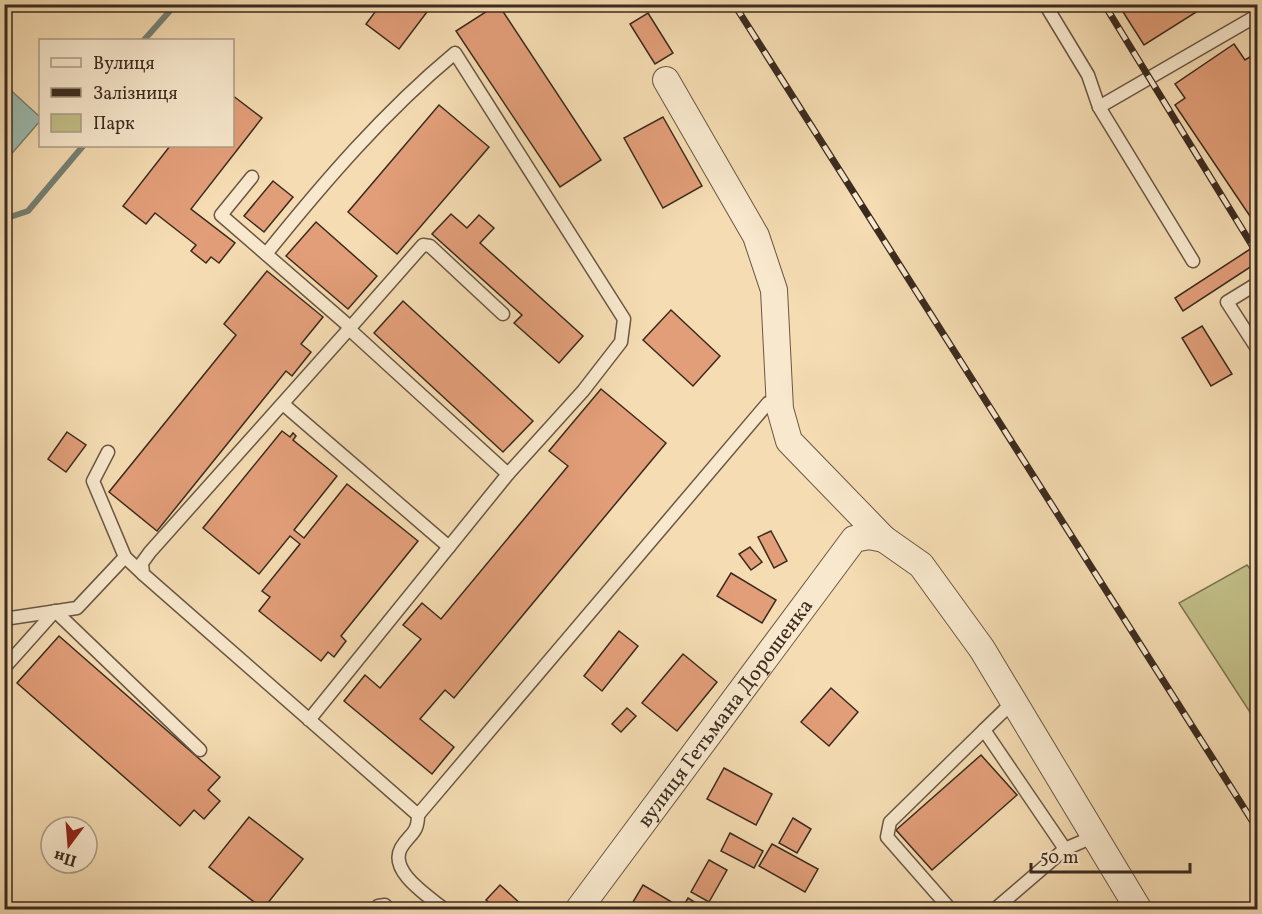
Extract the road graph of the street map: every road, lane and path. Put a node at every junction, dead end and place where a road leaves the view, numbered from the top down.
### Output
1 (1045, 4) edge
2 (1257, 15) edge
3 (666, 80) dead end
4 (1099, 107) junction
5 (252, 177) dead end
6 (266, 254) junction
7 (1193, 261) dead end
8 (1257, 284) edge
9 (503, 314) dead end
10 (349, 328) junction
11 (1257, 350) edge
12 (780, 398) junction
13 (283, 404) junction
14 (108, 452) dead end
15 (508, 474) junction
16 (884, 539) junction
17 (449, 547) junction
18 (125, 557) junction
19 (143, 574) junction
20 (55, 611) junction
21 (4, 619) edge
22 (4, 668) edge
23 (1014, 701) junction
24 (309, 720) junction
25 (984, 730) junction
26 (200, 750) dead end
27 (418, 815) junction
28 (1095, 836) junction
29 (1065, 849) junction
30 (375, 909) edge
31 (390, 909) edge
32 (446, 909) edge
33 (578, 909) edge
34 (951, 909) edge
35 (994, 909) edge
36 (1139, 909) edge

1 - 4 lane
2 - 4 lane
3 - 12 street
4 - 7 lane
5 - 6 lane
6 - 10 lane
6 - 15 lane
8 - 11 lane
9 - 10 lane
10 - 13 lane
10 - 15 lane
12 - 16 street
12 - 27 lane
13 - 17 lane
13 - 19 lane
14 - 18 lane
15 - 17 lane
16 - 23 street
16 - 33 street, вулиця Гетьмана Дорошенка
17 - 24 lane
18 - 19 lane
18 - 20 lane
19 - 24 lane
20 - 21 lane
20 - 22 lane
20 - 26 lane
23 - 25 lane
23 - 28 street
24 - 27 lane
25 - 29 lane
25 - 34 lane
27 - 32 lane
28 - 29 lane
28 - 36 street
29 - 35 lane
30 - 31 lane

